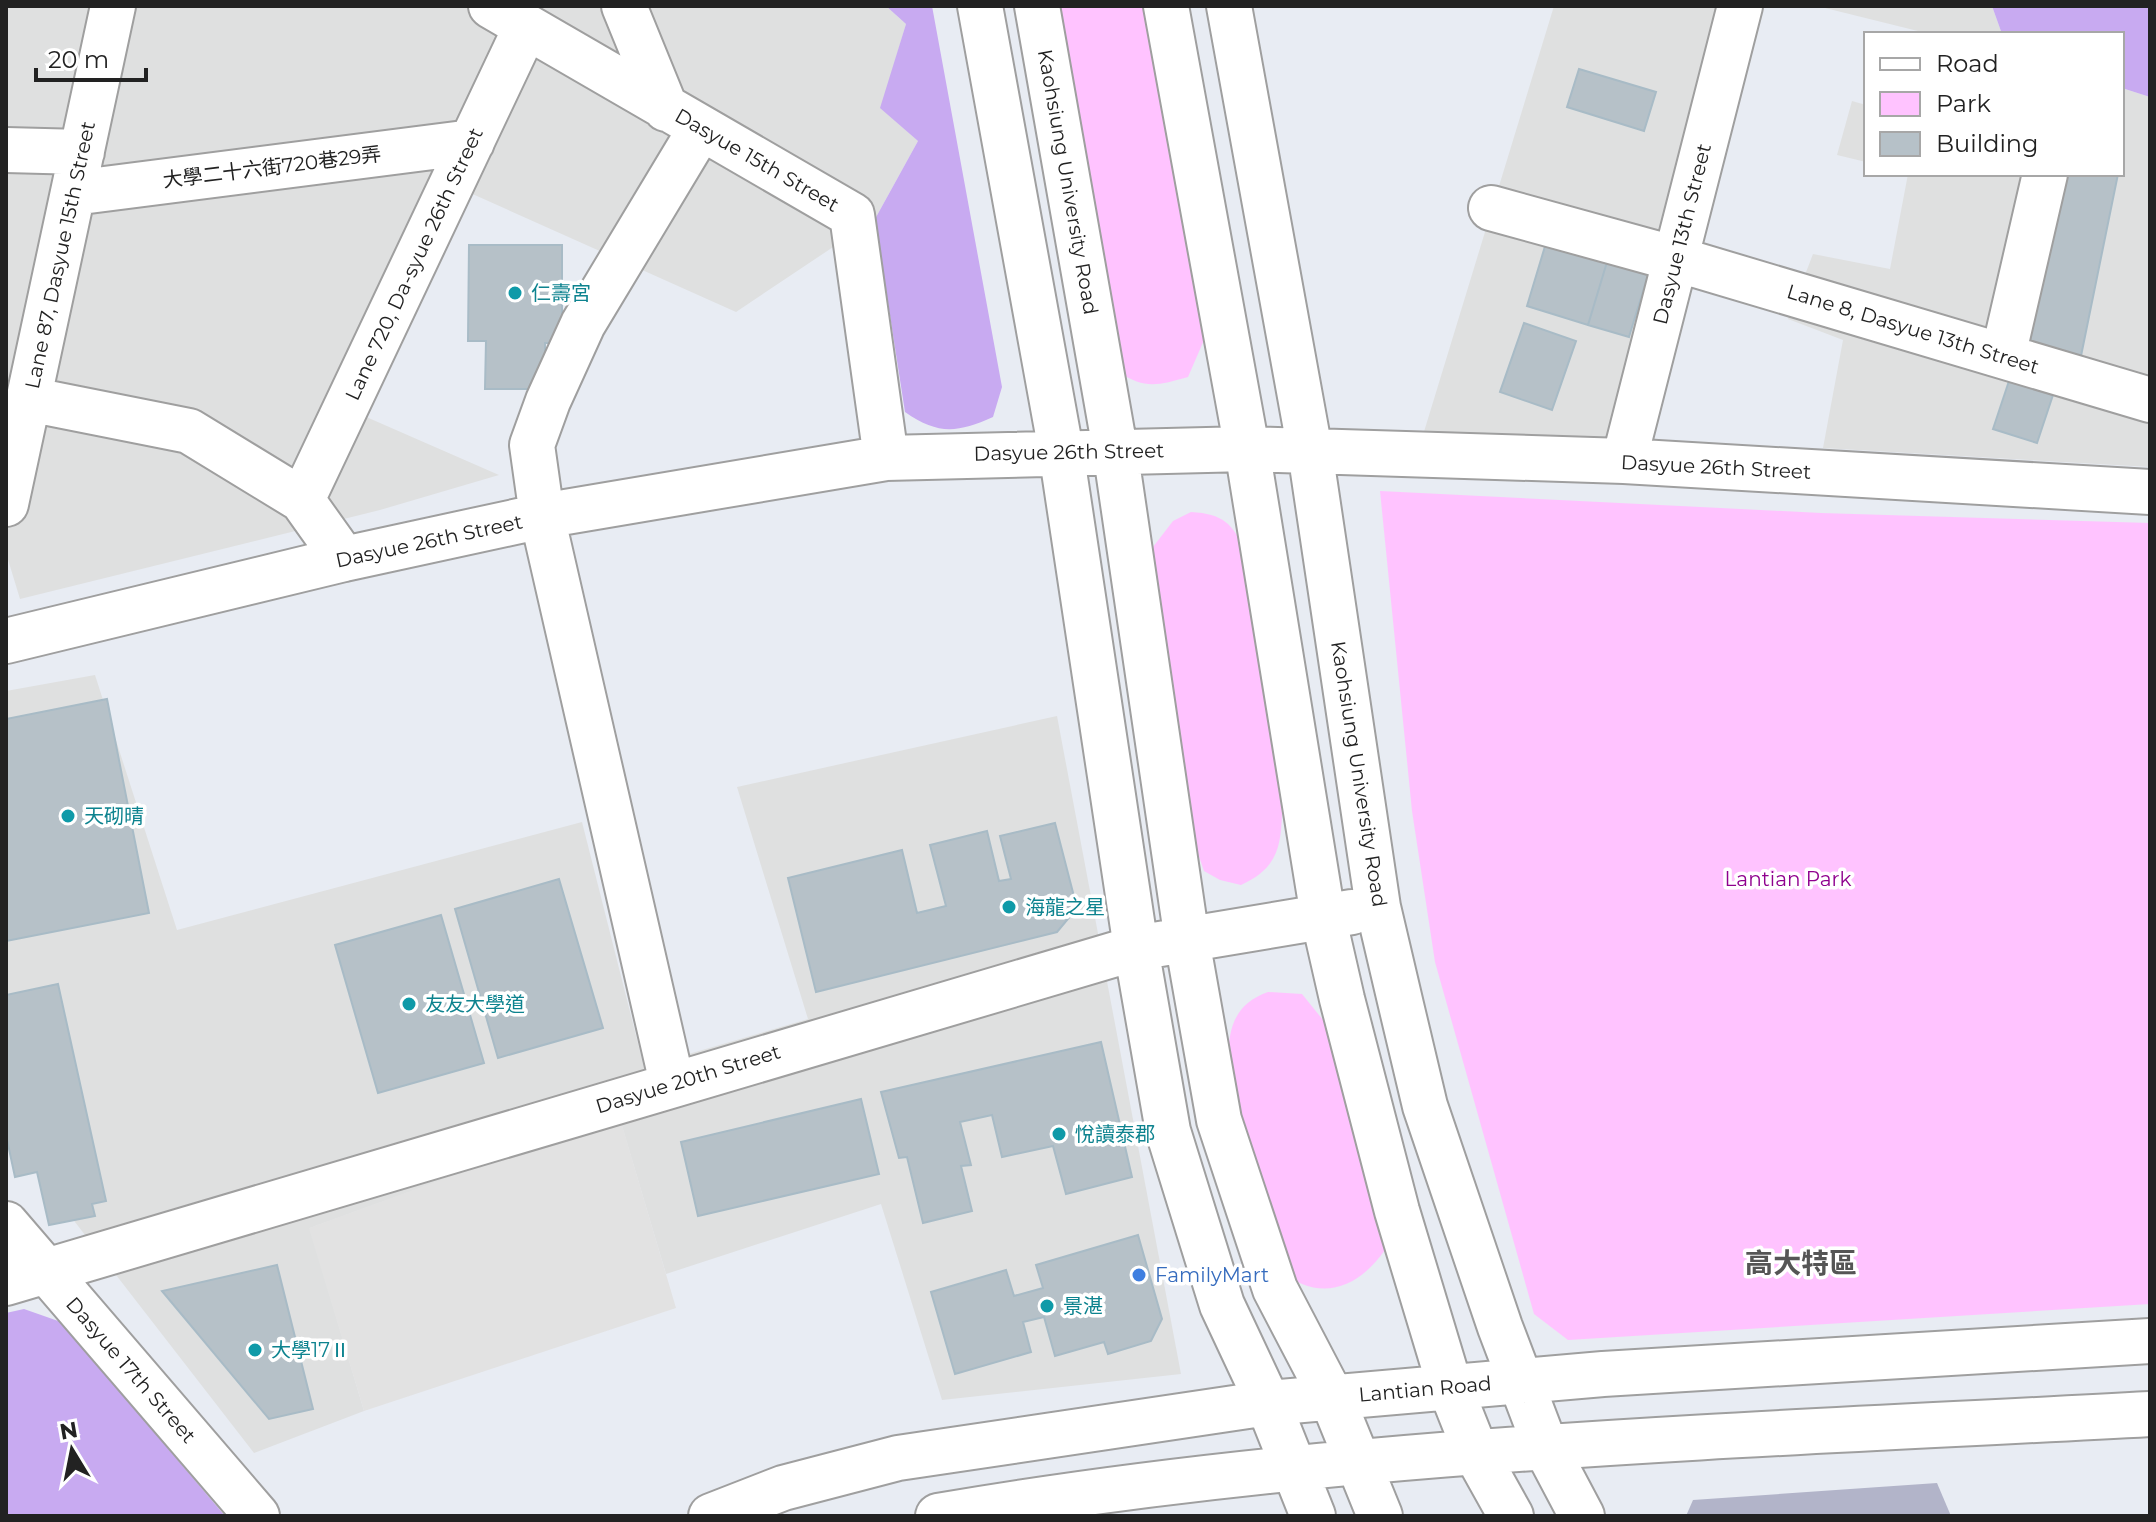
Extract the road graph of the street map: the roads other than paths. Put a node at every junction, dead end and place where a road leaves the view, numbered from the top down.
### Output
1 (113, 6) edge
2 (624, 6) edge
3 (980, 6) edge
4 (1037, 6) edge
5 (1166, 6) edge
6 (1229, 6) edge
7 (1740, 6) edge
8 (508, 17) edge
9 (684, 119) junction
10 (472, 142) junction
11 (6, 150) edge
12 (78, 172) junction
13 (2045, 176) edge
14 (1491, 208) dead end
15 (1676, 259) junction
16 (2003, 356) junction
17 (28, 399) junction
18 (2150, 400) edge
19 (1115, 449) junction
20 (1247, 449) junction
21 (1061, 451) junction
22 (1310, 451) junction
23 (886, 458) junction
24 (1624, 461) junction
25 (2150, 492) edge
26 (302, 500) junction
27 (6, 504) edge
28 (542, 516) junction
29 (344, 559) junction
30 (6, 641) edge
31 (1378, 907) junction
32 (1323, 916) junction
33 (1187, 940) junction
34 (1136, 948) junction
35 (672, 1083) junction
36 (6, 1224) edge
37 (27, 1278) edge
38 (2150, 1341) edge
39 (1519, 1381) junction
40 (1450, 1387) junction
41 (1332, 1398) junction
42 (1268, 1403) junction
43 (2150, 1414) edge
44 (1045, 1435) junction
45 (1546, 1448) junction
46 (1477, 1455) junction
47 (1358, 1464) junction
48 (1295, 1471) junction
49 (1055, 1507) edge
50 (257, 1516) edge
51 (711, 1516) edge
52 (938, 1516) edge
53 (1313, 1516) edge
54 (1380, 1516) edge
55 (1511, 1516) edge
56 (1582, 1516) edge

1 - 12 street, Lane 87, Dasyue 15th Street
2 - 9 street
3 - 21 street
4 - 19 street, Kaohsiung University Road
5 - 20 street
6 - 22 street, Kaohsiung University Road
7 - 15 street, Dasyue 13th Street
8 - 9 street, Dasyue 15th Street
8 - 10 street, Lane 720, Da-syue 26th Street
9 - 23 street, Dasyue 15th Street
9 - 28 street
10 - 12 street, 大學二十六街720巷29弄
10 - 26 street, Lane 720, Da-syue 26th Street
11 - 12 street, 大學二十六街720巷29弄
12 - 17 street, Lane 87, Dasyue 15th Street
13 - 16 street
14 - 15 street, Lane 8, Dasyue 13th Street
15 - 16 street, Lane 8, Dasyue 13th Street
15 - 24 street, Dasyue 13th Street
16 - 18 street, Lane 8, Dasyue 13th Street
17 - 26 street
17 - 27 street, Lane 87, Dasyue 15th Street
19 - 20 street, Dasyue 26th Street
19 - 21 street, Dasyue 26th Street
19 - 33 street, Kaohsiung University Road
20 - 22 street, Dasyue 26th Street
20 - 32 street
21 - 23 street, Dasyue 26th Street
21 - 34 street
22 - 24 street, Dasyue 26th Street
22 - 31 street, Kaohsiung University Road
23 - 28 street, Dasyue 26th Street
24 - 25 street, Dasyue 26th Street
26 - 29 street
28 - 29 street, Dasyue 26th Street
28 - 35 street
29 - 30 street, Dasyue 26th Street
31 - 32 street, Dasyue 20th Street
31 - 39 street, Kaohsiung University Road
32 - 33 street, Dasyue 20th Street
32 - 40 street
33 - 34 street, Dasyue 20th Street
33 - 41 street, Kaohsiung University Road
34 - 35 street, Dasyue 20th Street
34 - 42 street
35 - 37 street, Dasyue 20th Street
36 - 37 street, Dasyue 17th Street
37 - 50 street, Dasyue 17th Street
38 - 39 street, Lantian Road
39 - 40 street, Lantian Road
39 - 45 street, Kaohsiung University Road
40 - 41 street, Lantian Road
40 - 46 street
41 - 42 street, Lantian Road
41 - 47 street, Kaohsiung University Road
42 - 44 street, Lantian Road
42 - 48 street
43 - 45 street
44 - 49 street
44 - 51 street, Lantian Road
45 - 46 street
45 - 56 street, Kaohsiung University Road
46 - 47 street
46 - 55 street
47 - 48 street
47 - 54 street, Kaohsiung University Road
48 - 49 street
48 - 53 street
49 - 52 street

